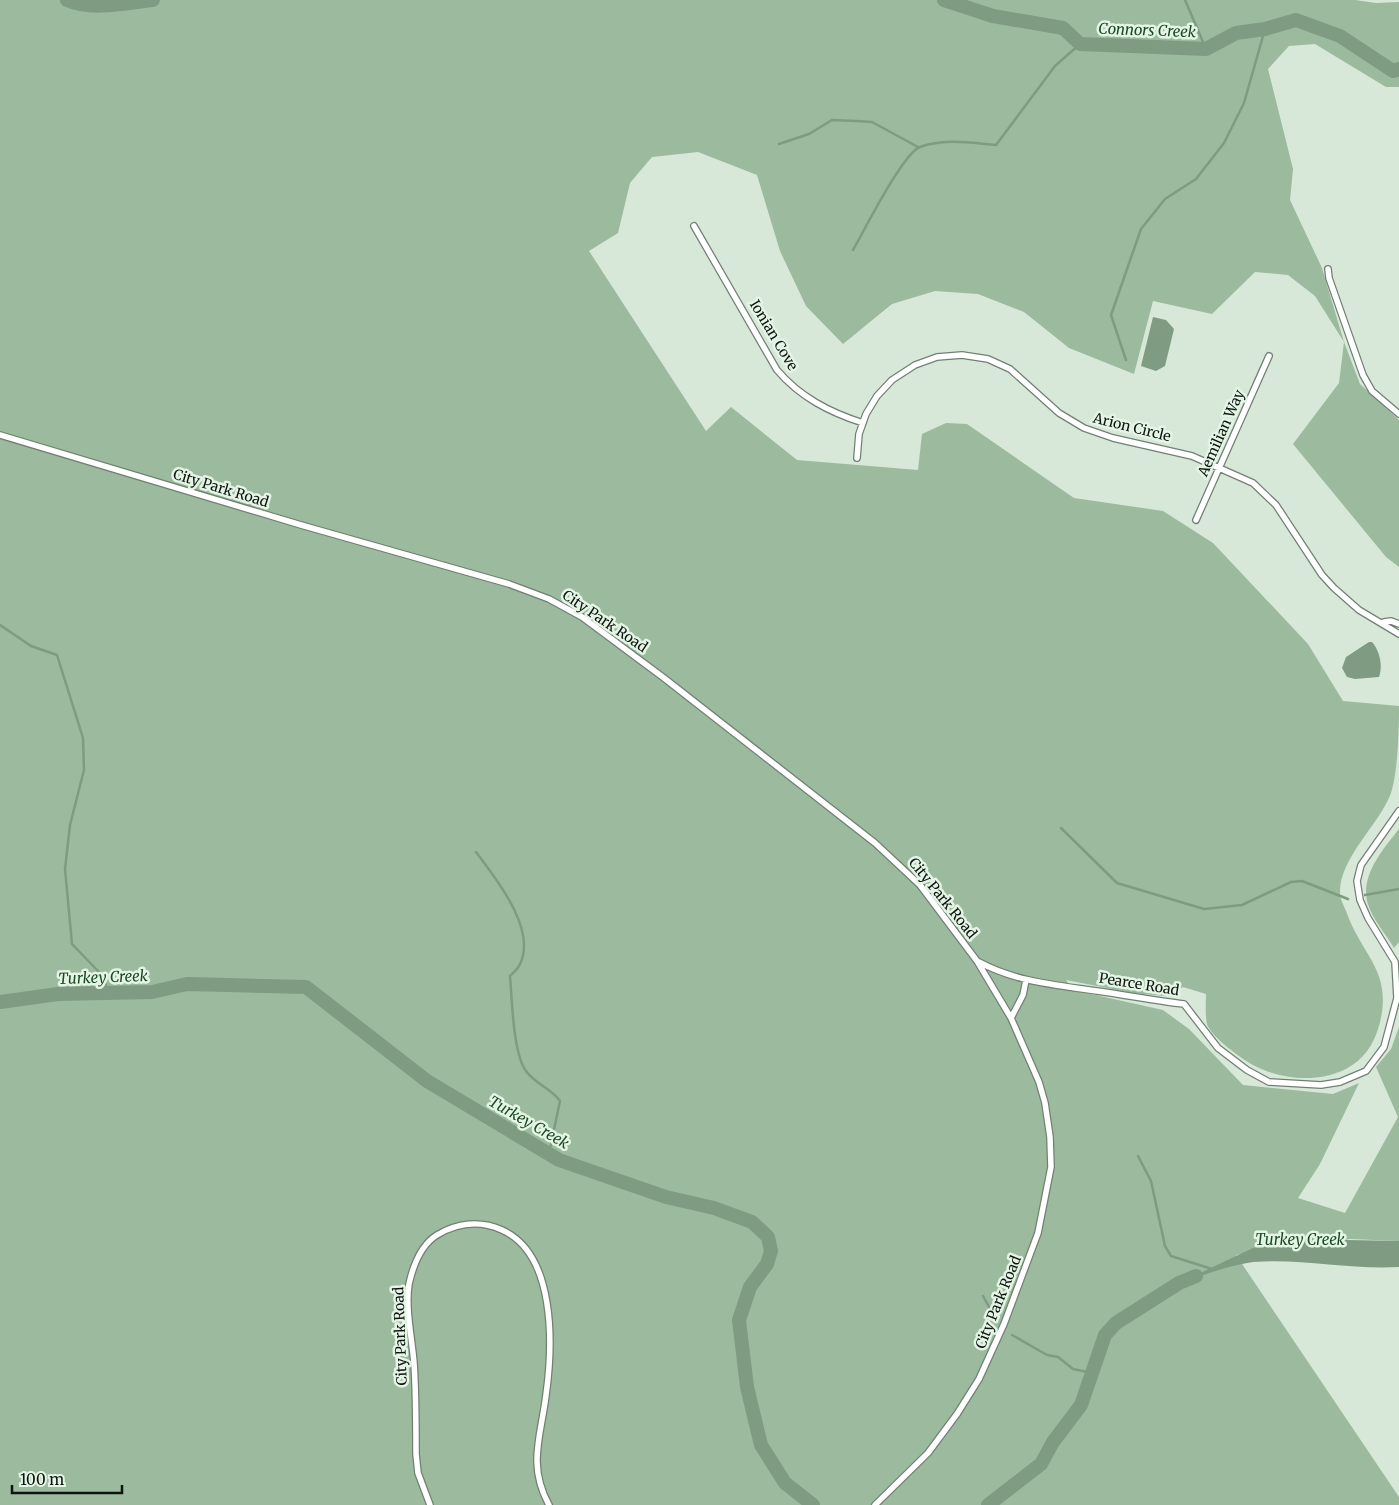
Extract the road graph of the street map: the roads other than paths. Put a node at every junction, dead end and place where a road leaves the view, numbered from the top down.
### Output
1 (694, 226) dead end
2 (1328, 269) dead end
3 (1269, 356) dead end
4 (1399, 414) edge
5 (863, 423) junction
6 (0, 435) edge
7 (857, 458) dead end
8 (1220, 468) junction
9 (1196, 520) dead end
10 (1384, 622) junction
11 (1399, 624) edge
12 (1399, 634) edge
13 (1399, 811) edge
14 (978, 961) junction
15 (1026, 980) junction
16 (1011, 1018) junction
17 (430, 1505) edge
18 (549, 1505) edge
19 (875, 1505) edge

1 - 5 street, Ionian Cove
2 - 4 street
3 - 8 street, Aemilian Way
5 - 7 street, Arion Circle
5 - 8 street, Arion Circle
6 - 14 street, City Park Road
8 - 9 street, Aemilian Way
8 - 10 street, Arion Circle
10 - 11 street, Arion Circle
10 - 12 street, Arion Circle
13 - 15 street, Pearce Road
14 - 15 street, Pearce Road
14 - 16 street, City Park Road
15 - 16 street
16 - 19 street, City Park Road
17 - 18 street, City Park Road

